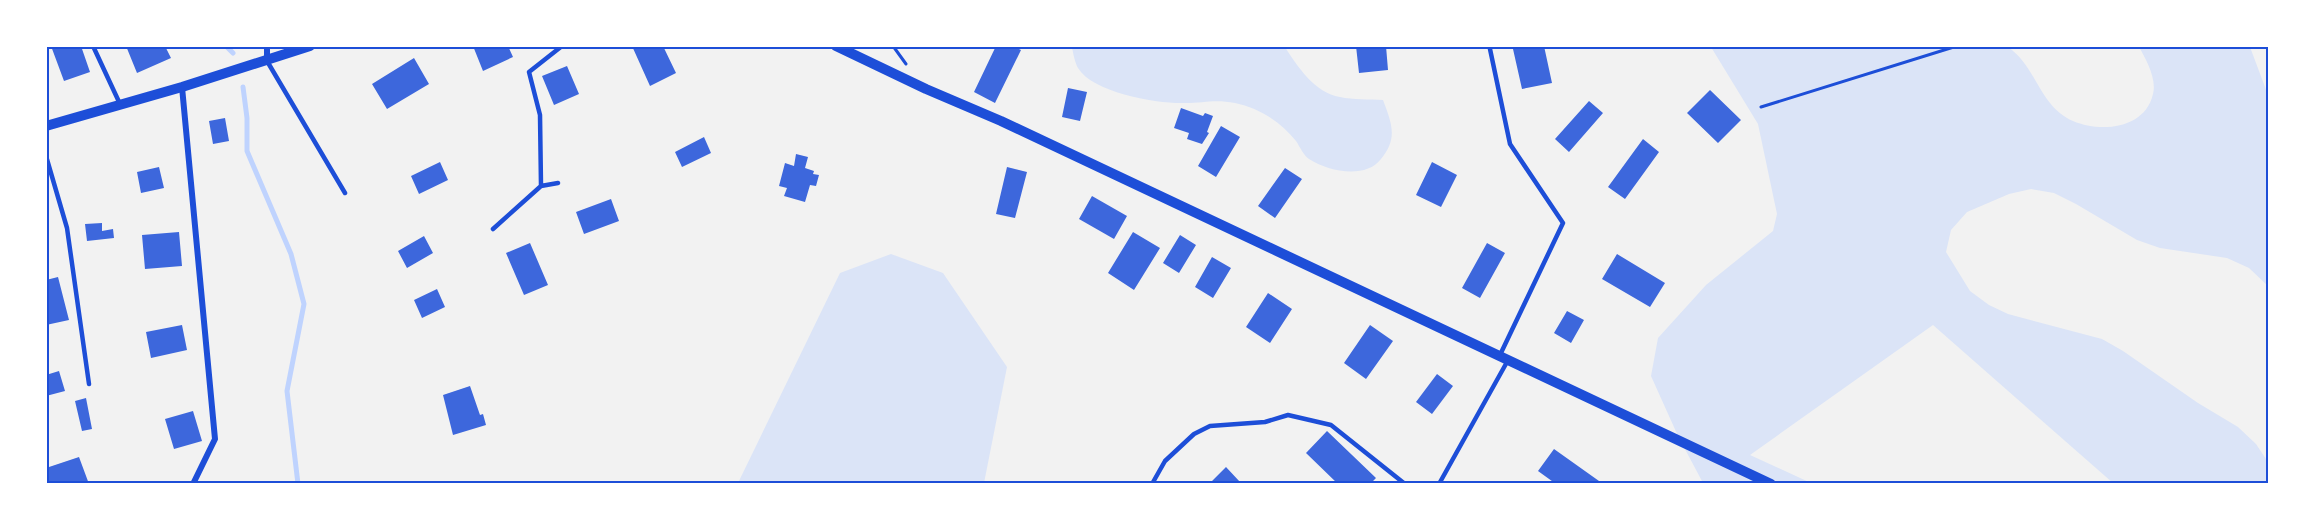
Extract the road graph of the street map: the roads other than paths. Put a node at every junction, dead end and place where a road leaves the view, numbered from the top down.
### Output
1 (93, 46) edge
2 (267, 46) edge
3 (310, 46) edge
4 (562, 46) edge
5 (836, 46) edge
6 (1490, 49) dead end
7 (267, 60) junction
8 (183, 87) junction
9 (120, 104) junction
10 (46, 126) edge
11 (46, 156) edge
12 (558, 183) dead end
13 (541, 186) junction
14 (345, 193) dead end
15 (493, 229) dead end
16 (1504, 357) junction
17 (89, 384) dead end
18 (194, 483) edge
19 (1152, 483) edge
20 (1405, 483) edge
21 (1439, 483) edge
22 (1770, 483) edge

1 - 9 lane
2 - 7 street
3 - 7 street
4 - 13 lane
5 - 16 street
6 - 16 lane
7 - 8 street
7 - 14 lane
8 - 9 street
8 - 18 street
9 - 10 street
11 - 17 lane
12 - 13 lane
13 - 15 lane
16 - 21 lane
16 - 22 street
19 - 20 lane

